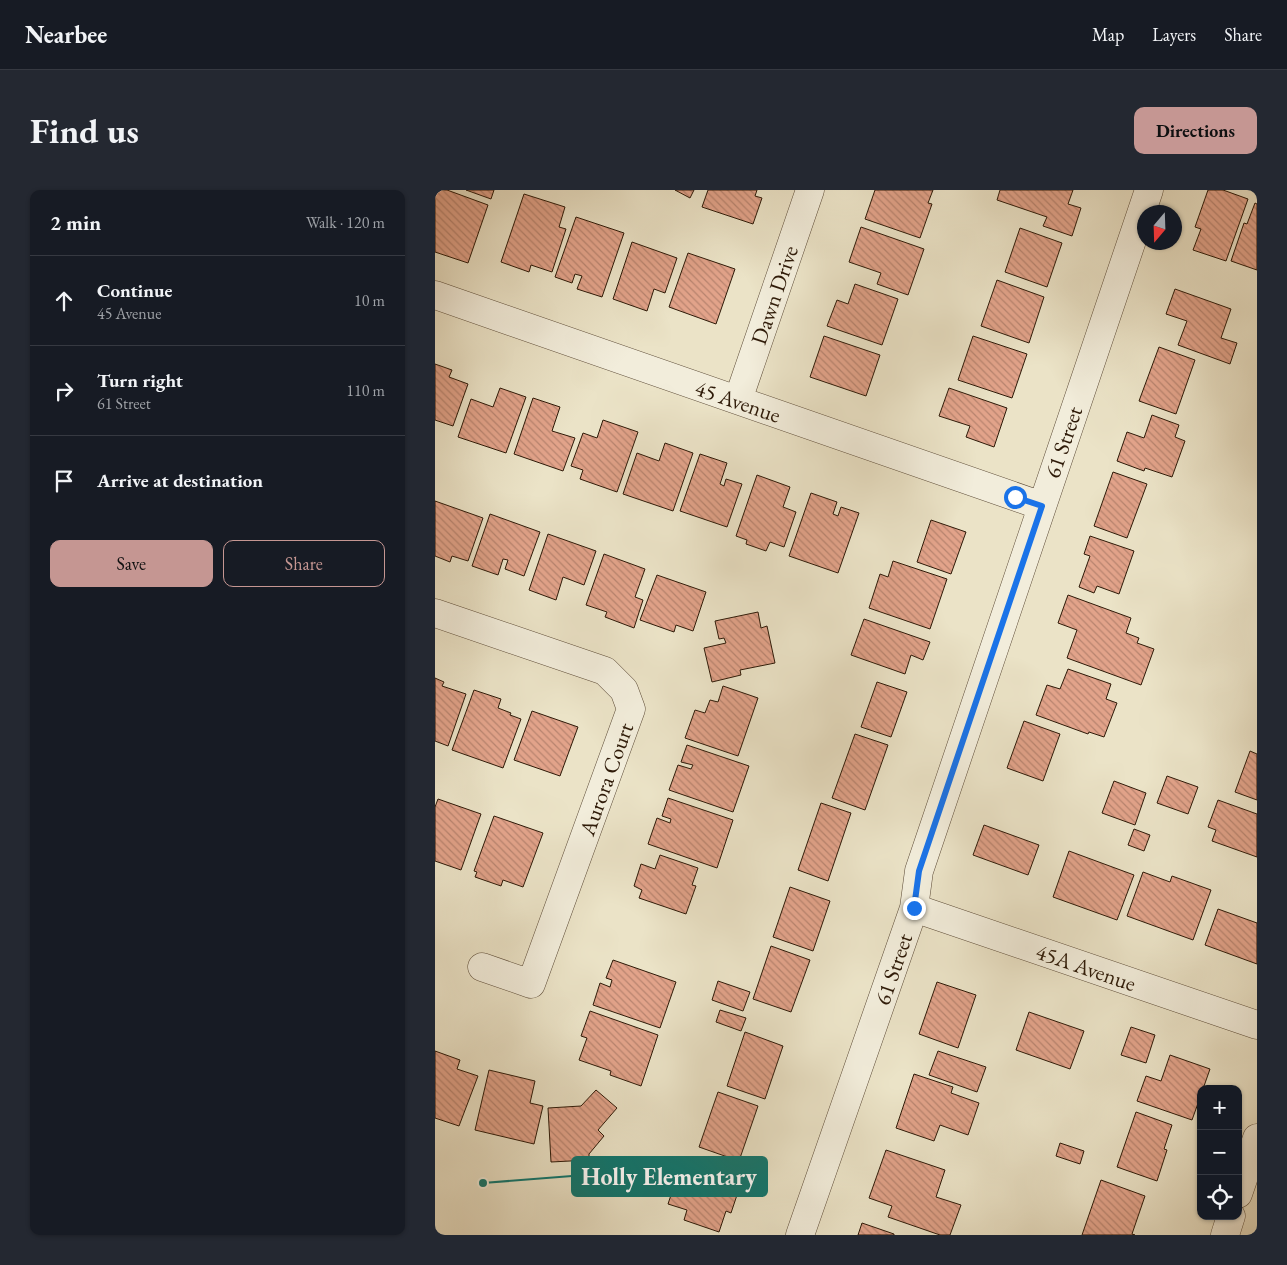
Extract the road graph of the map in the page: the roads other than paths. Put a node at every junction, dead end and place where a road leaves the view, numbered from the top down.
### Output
1 (810, 190) edge
2 (1149, 190) edge
3 (435, 295) edge
4 (737, 400) junction
5 (1042, 506) junction
6 (435, 613) edge
7 (914, 908) junction
8 (482, 966) dead end
9 (1257, 1026) edge
10 (1257, 1138) edge
11 (1242, 1182) edge
12 (1230, 1220) edge
13 (800, 1235) edge
14 (1225, 1235) edge

1 - 4 street, Dawn Drive
2 - 5 street, 61 Street
3 - 4 street, 45 Avenue
4 - 5 street, 45 Avenue
5 - 7 street, 61 Street
6 - 8 street, Aurora Court
7 - 9 street, 45A Avenue
7 - 13 street, 61 Street
10 - 11 street
12 - 14 street

